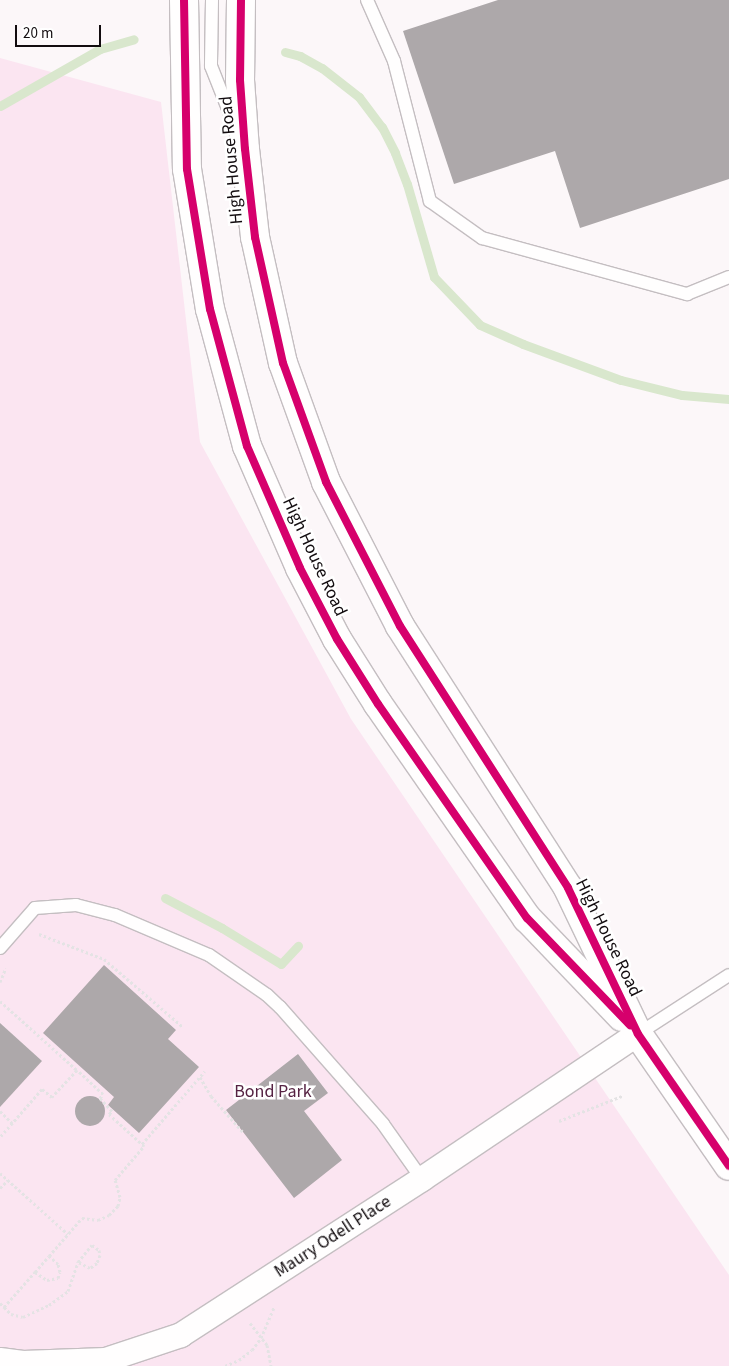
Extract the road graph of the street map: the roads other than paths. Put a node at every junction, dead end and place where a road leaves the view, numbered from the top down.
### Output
1 (184, 0) edge
2 (212, 0) edge
3 (241, 0) edge
4 (368, 0) edge
5 (244, 149) junction
6 (729, 277) edge
7 (0, 948) edge
8 (729, 974) edge
9 (638, 1034) junction
10 (729, 1166) edge
11 (422, 1179) junction
12 (0, 1360) edge

1 - 9 main road, High House Road
2 - 5 lane
3 - 5 main road, High House Road
4 - 6 lane
5 - 9 main road, High House Road
7 - 11 lane
8 - 9 lane
9 - 10 main road, High House Road
9 - 11 street, Maury Odell Place
11 - 12 street, Maury Odell Place

